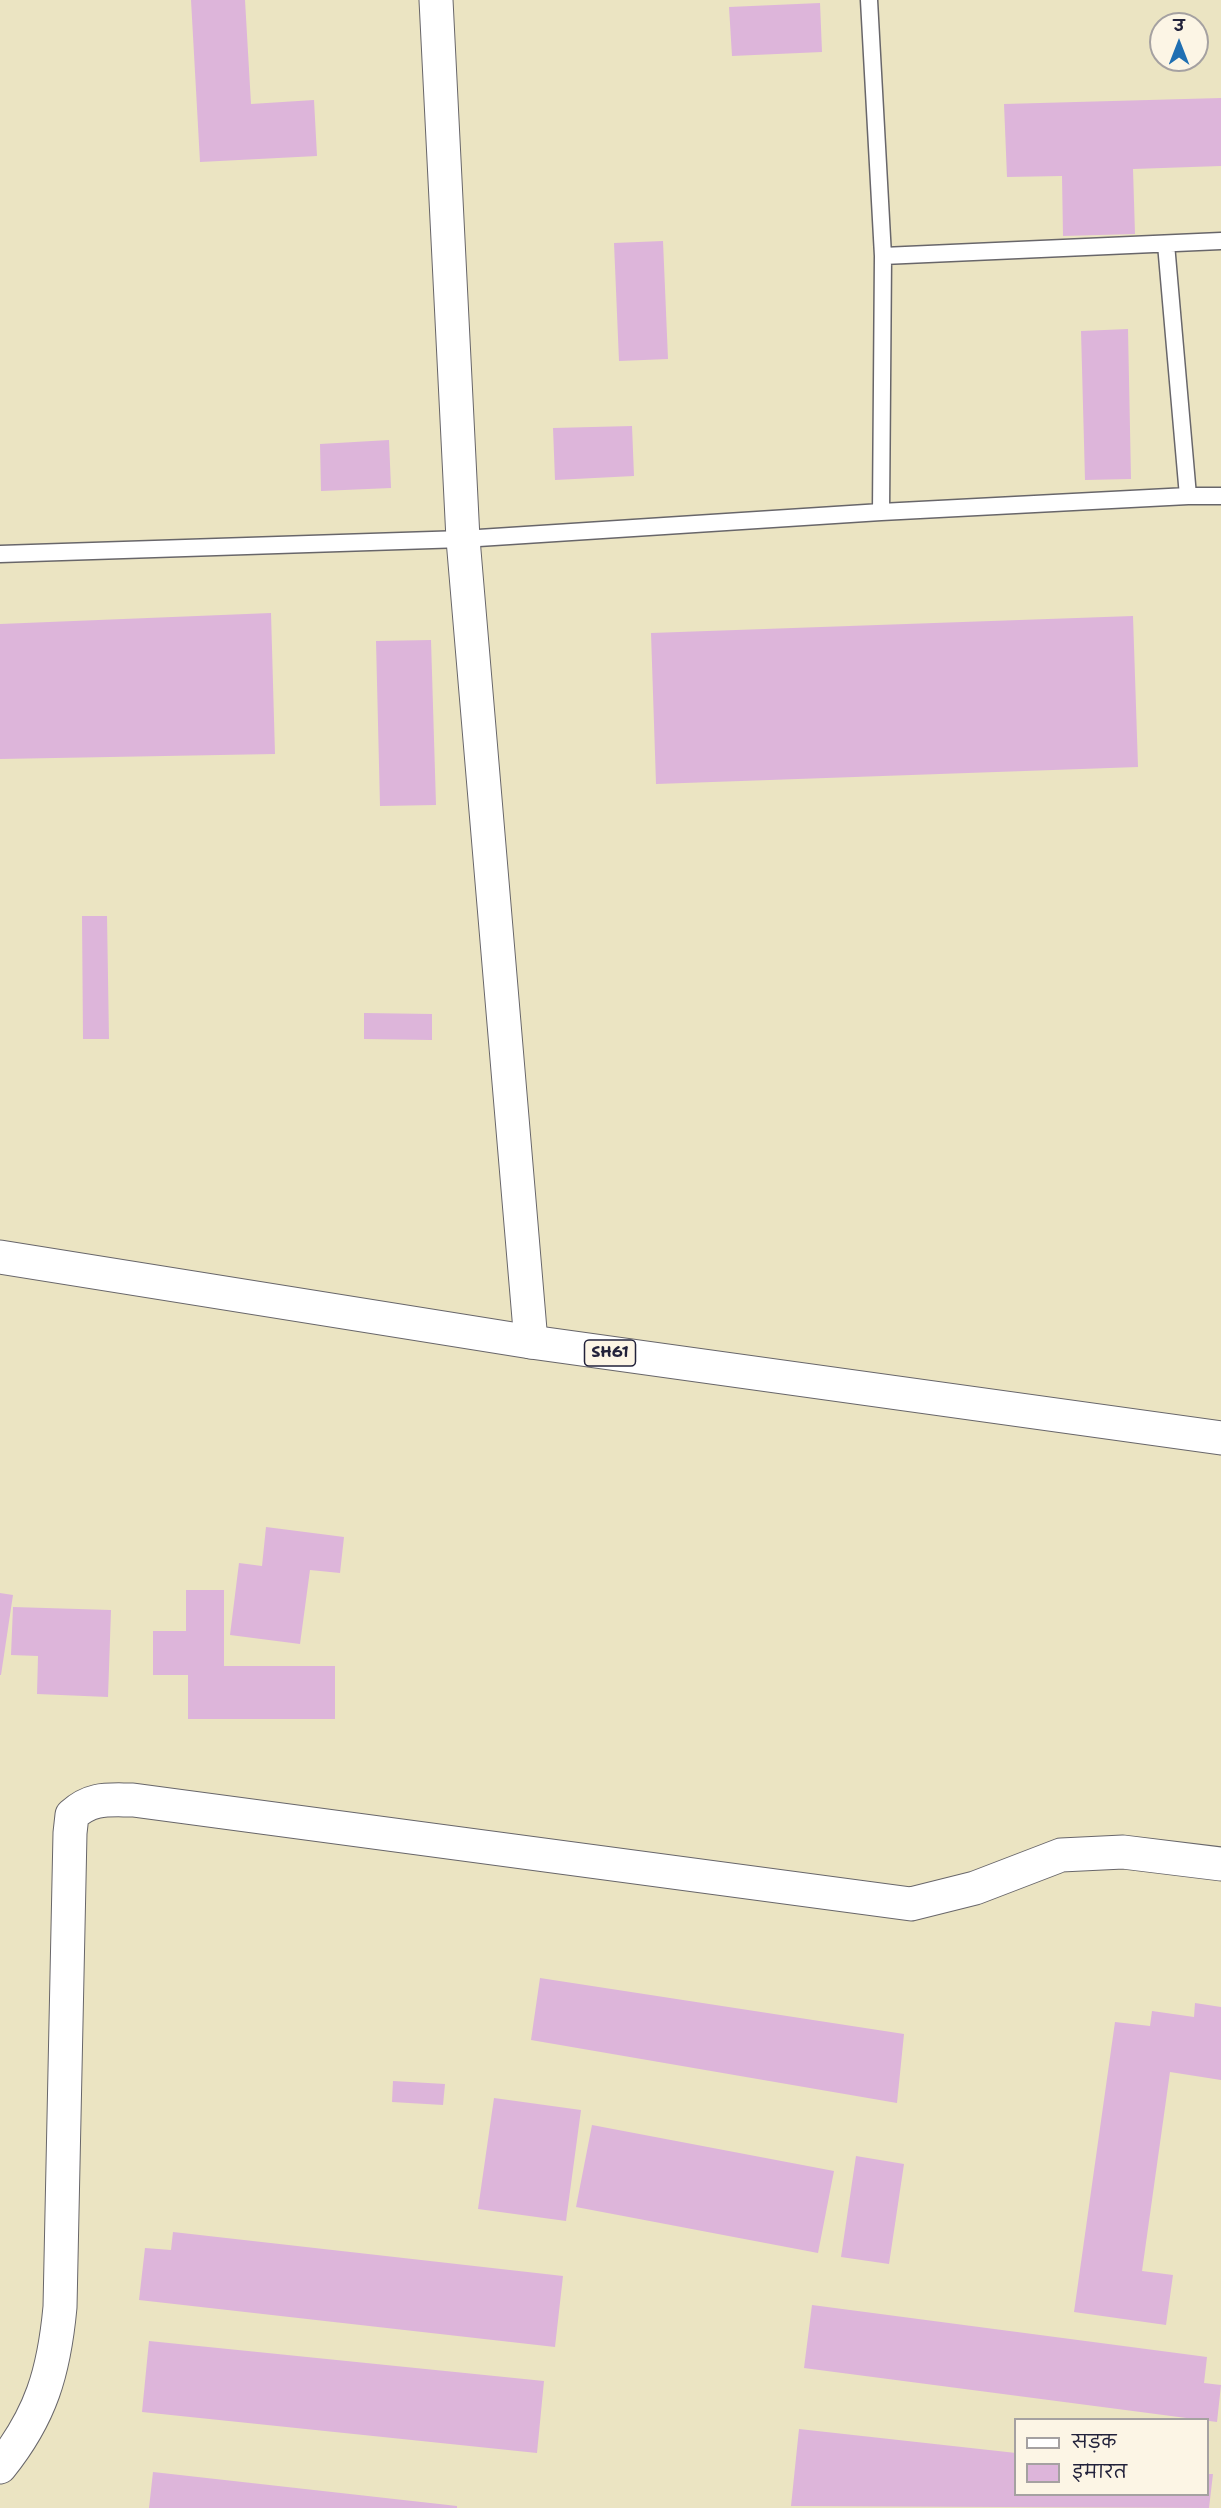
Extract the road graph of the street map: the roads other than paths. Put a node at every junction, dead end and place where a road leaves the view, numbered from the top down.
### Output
1 (436, 0) edge
2 (869, 0) edge
3 (1221, 241) edge
4 (1166, 244) junction
5 (883, 256) junction
6 (1188, 496) junction
7 (1221, 496) edge
8 (881, 512) junction
9 (463, 539) junction
10 (0, 554) edge
11 (0, 1257) edge
12 (531, 1342) junction
13 (1219, 1432) edge
14 (1221, 1864) edge
15 (0, 2467) edge

1 - 9 street
2 - 5 lane
3 - 4 lane
4 - 5 lane
4 - 6 lane
5 - 8 lane
6 - 7 lane
6 - 8 lane
8 - 9 lane
9 - 10 lane
9 - 12 street
11 - 12 street, SH61
12 - 13 street, SH61
14 - 15 street

